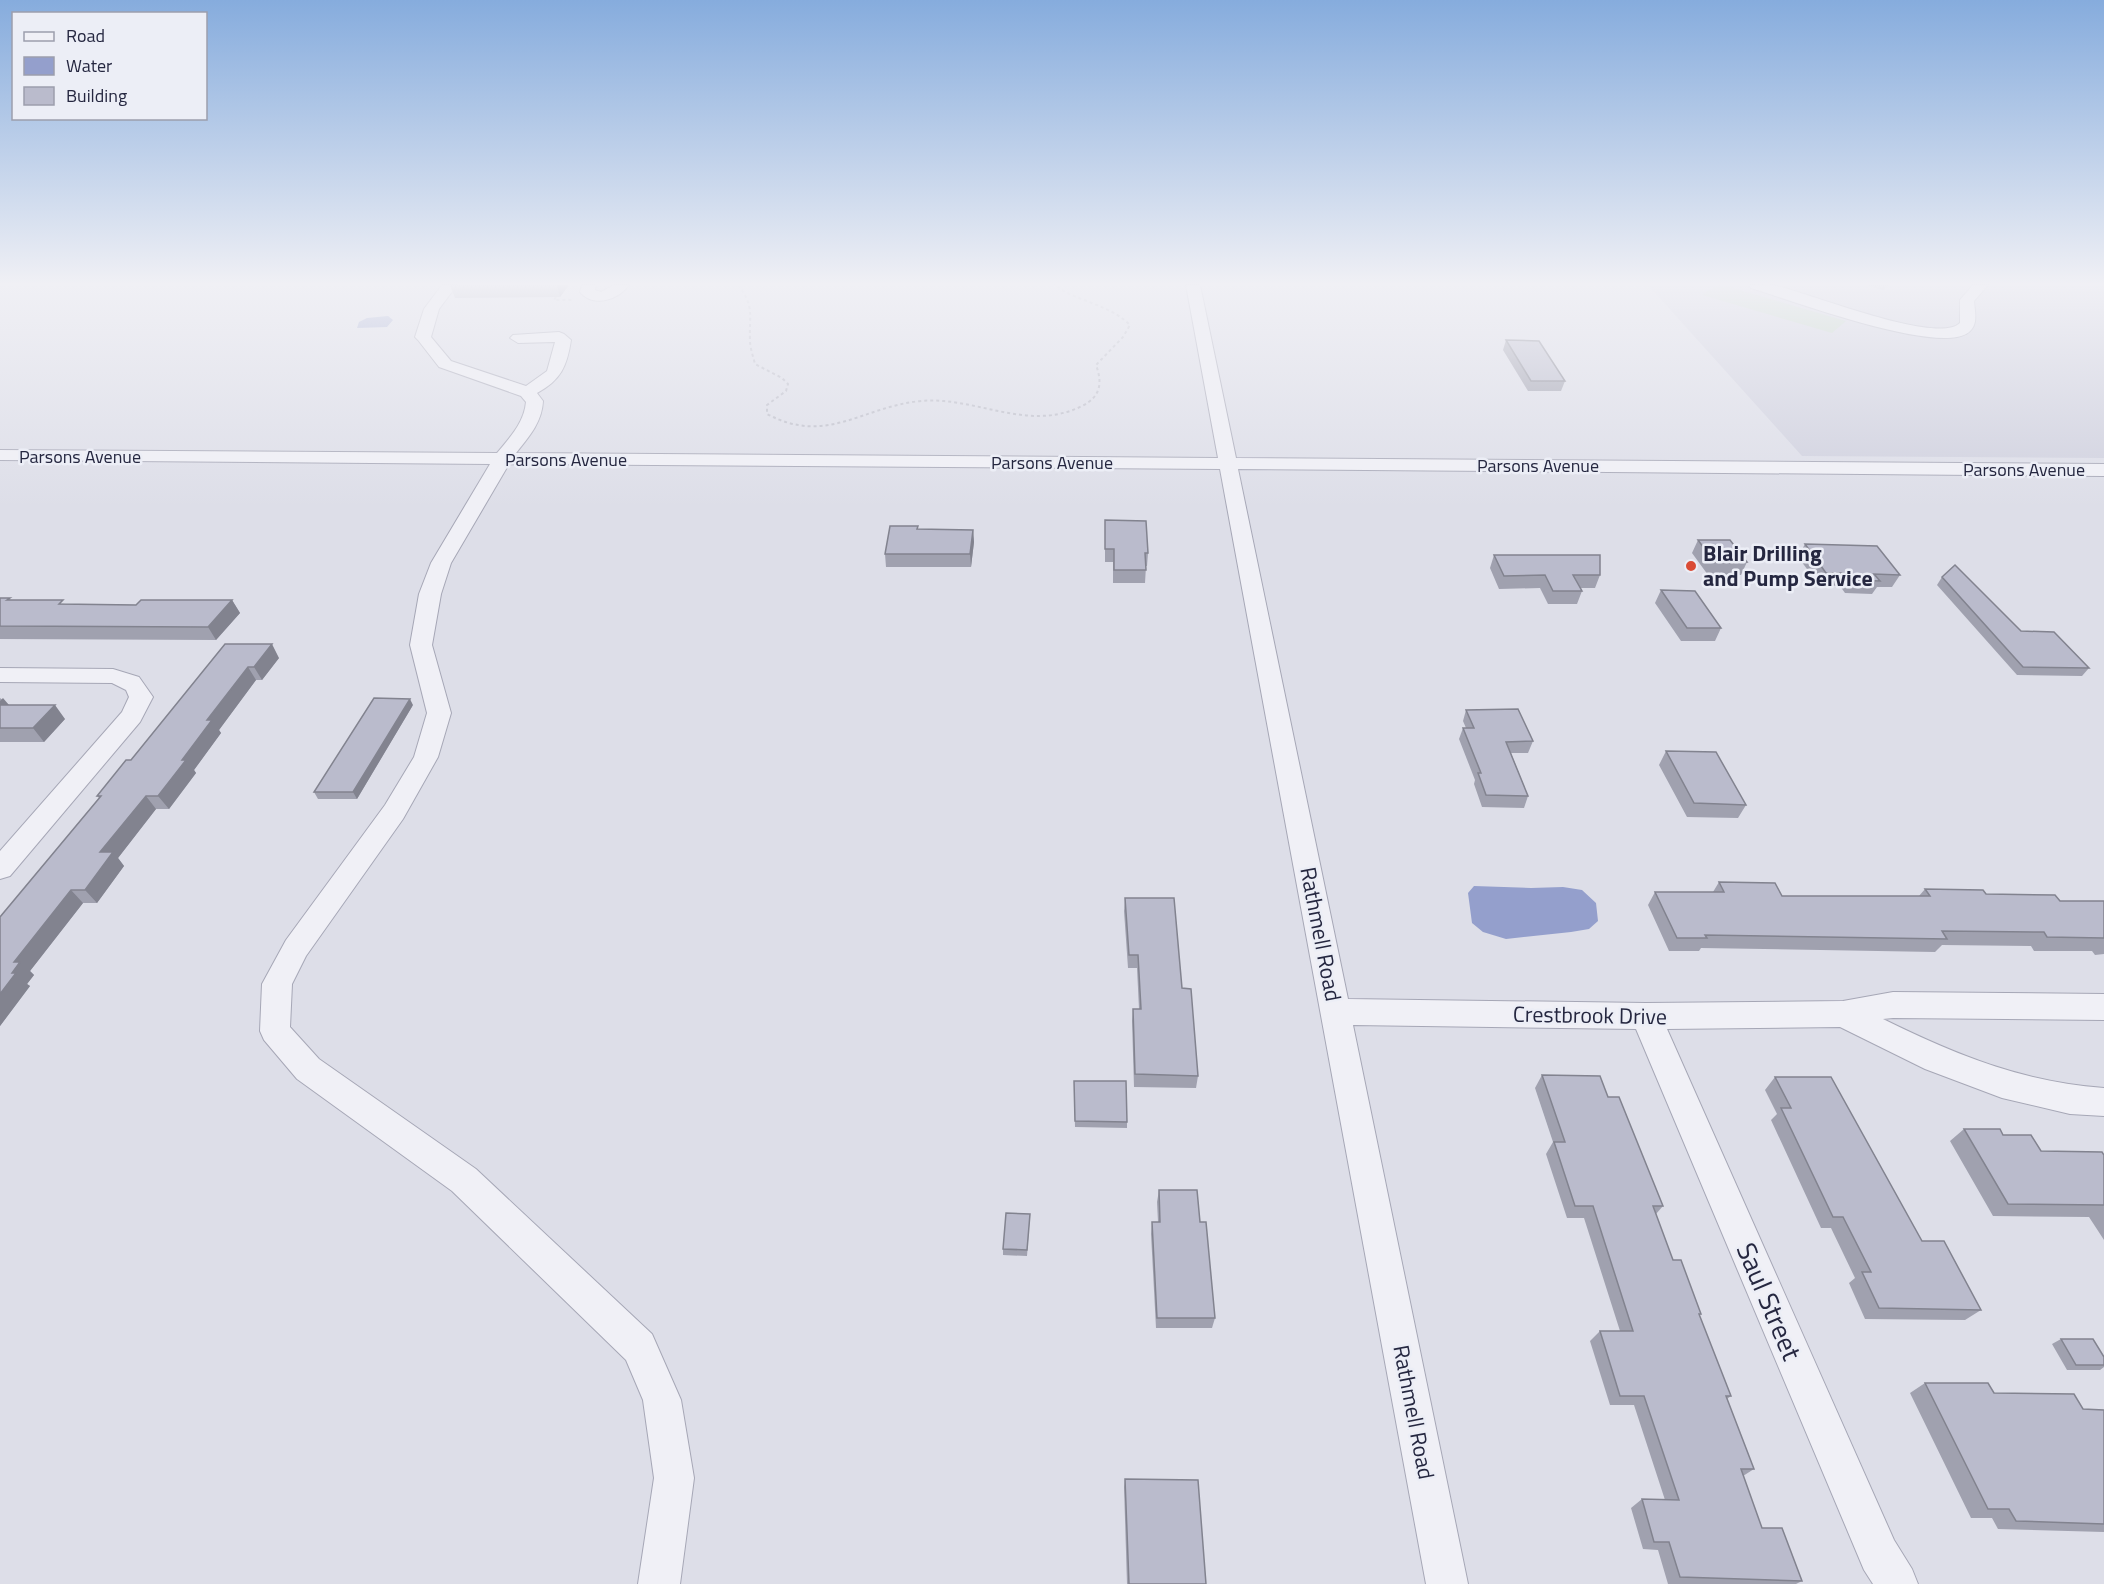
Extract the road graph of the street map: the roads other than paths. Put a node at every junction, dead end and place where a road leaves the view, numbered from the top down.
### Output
1 (440, 359) edge
2 (560, 359) edge
3 (1208, 359) edge
4 (527, 392) junction
5 (0, 455) edge
6 (503, 458) junction
7 (1228, 463) junction
8 (2104, 470) edge
9 (0, 675) edge
10 (0, 869) edge
11 (2104, 1007) edge
12 (1336, 1012) junction
13 (1843, 1014) junction
14 (1646, 1016) junction
15 (2104, 1102) edge
16 (659, 1584) edge
17 (1448, 1584) edge
18 (1897, 1584) edge

1 - 4 street
2 - 4 street
3 - 7 street, Rathmell Road
4 - 6 street
5 - 6 street, Parsons Avenue
6 - 7 street, Parsons Avenue
6 - 16 street
7 - 8 street, Parsons Avenue
7 - 12 street, Rathmell Road
9 - 10 street
11 - 13 street, Crestbrook Drive
12 - 14 street, Crestbrook Drive
12 - 17 street, Rathmell Road
13 - 14 street, Crestbrook Drive
13 - 15 street, Crestbrook Drive
14 - 18 street, Saul Street

